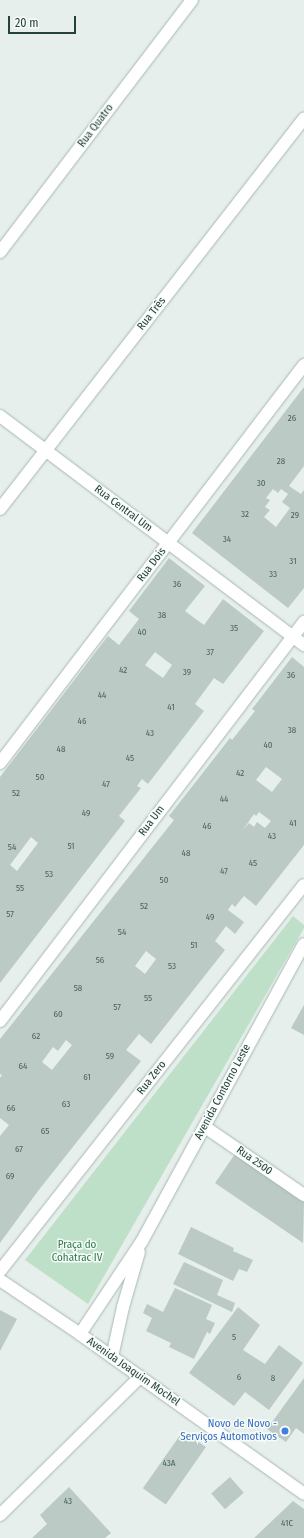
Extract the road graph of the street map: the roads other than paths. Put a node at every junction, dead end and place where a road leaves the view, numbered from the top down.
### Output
1 (192, 0) edge
2 (304, 118) edge
3 (0, 252) edge
4 (304, 365) edge
5 (0, 416) edge
6 (46, 451) junction
7 (0, 509) edge
8 (169, 543) junction
9 (304, 622) edge
10 (293, 637) junction
11 (304, 645) edge
12 (0, 763) edge
13 (304, 884) edge
14 (304, 944) edge
15 (0, 1020) edge
16 (205, 1127) junction
17 (304, 1195) edge
18 (142, 1241) junction
19 (0, 1271) edge
20 (0, 1280) edge
21 (80, 1334) junction
22 (112, 1357) junction
23 (140, 1377) junction
24 (304, 1494) edge
25 (0, 1515) edge

1 - 3 street, Rua Quatro
2 - 6 street, Rua Três
4 - 8 street, Rua Dois
5 - 6 street, Rua Central Um
6 - 7 street, Rua Três
6 - 8 street, Rua Central Um
8 - 10 street, Rua Central Um
8 - 12 street, Rua Dois
9 - 10 street, Rua Um
10 - 11 street, Rua Central Um
10 - 15 street, Rua Um
13 - 19 street, Rua Zero
14 - 16 street, Avenida Contorno Leste
16 - 17 street, Rua 2500
16 - 18 street, Avenida Contorno Leste
18 - 21 street, Avenida Contorno Leste
18 - 22 street, Avenida Contorno Leste
20 - 21 street, Avenida Joaquim Mochel
21 - 22 street, Avenida Joaquim Mochel
22 - 23 street, Avenida Joaquim Mochel
23 - 24 street, Avenida Joaquim Mochel
23 - 25 street

